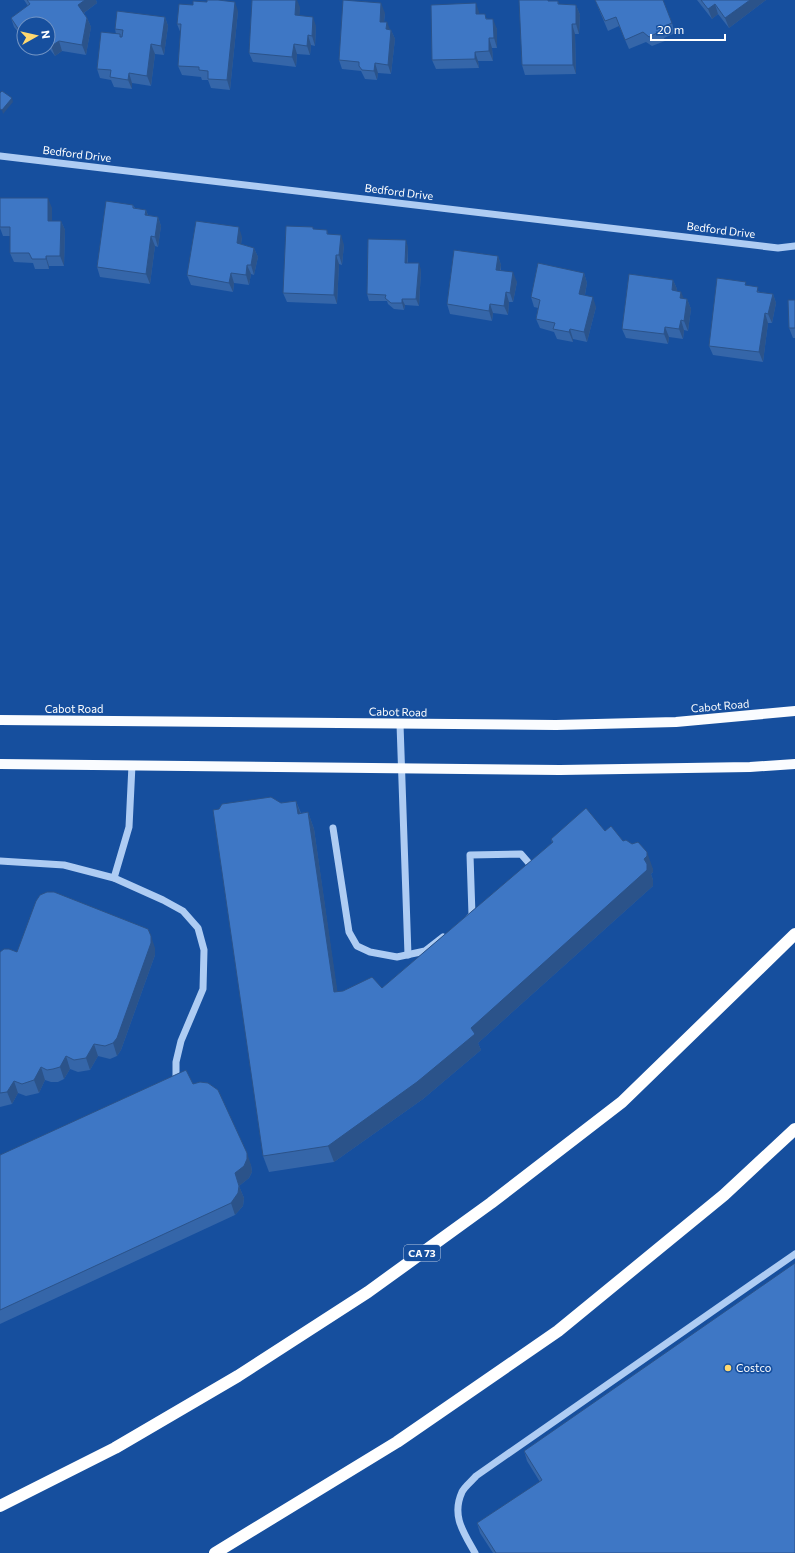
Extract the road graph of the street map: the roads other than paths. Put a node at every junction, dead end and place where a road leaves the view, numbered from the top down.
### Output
1 (0, 156) edge
2 (795, 246) edge
3 (795, 711) edge
4 (0, 720) edge
5 (400, 724) junction
6 (0, 764) edge
7 (795, 764) edge
8 (132, 765) junction
9 (401, 769) junction
10 (333, 828) dead end
11 (0, 861) edge
12 (536, 872) edge
13 (114, 878) junction
14 (461, 924) edge
15 (449, 933) edge
16 (795, 934) edge
17 (408, 955) junction
18 (179, 1094) edge
19 (795, 1129) edge
20 (795, 1254) edge
21 (0, 1506) edge
22 (216, 1553) edge
23 (475, 1553) edge

1 - 2 street, Bedford Drive
3 - 5 main road, Cabot Road
4 - 5 main road, Cabot Road
5 - 9 street
6 - 8 main road
7 - 9 main road
8 - 9 main road
8 - 13 street
9 - 17 street
10 - 17 street
11 - 13 street
12 - 14 street
13 - 18 street
15 - 17 street
16 - 21 highway, CA 73
19 - 22 highway
20 - 23 street

